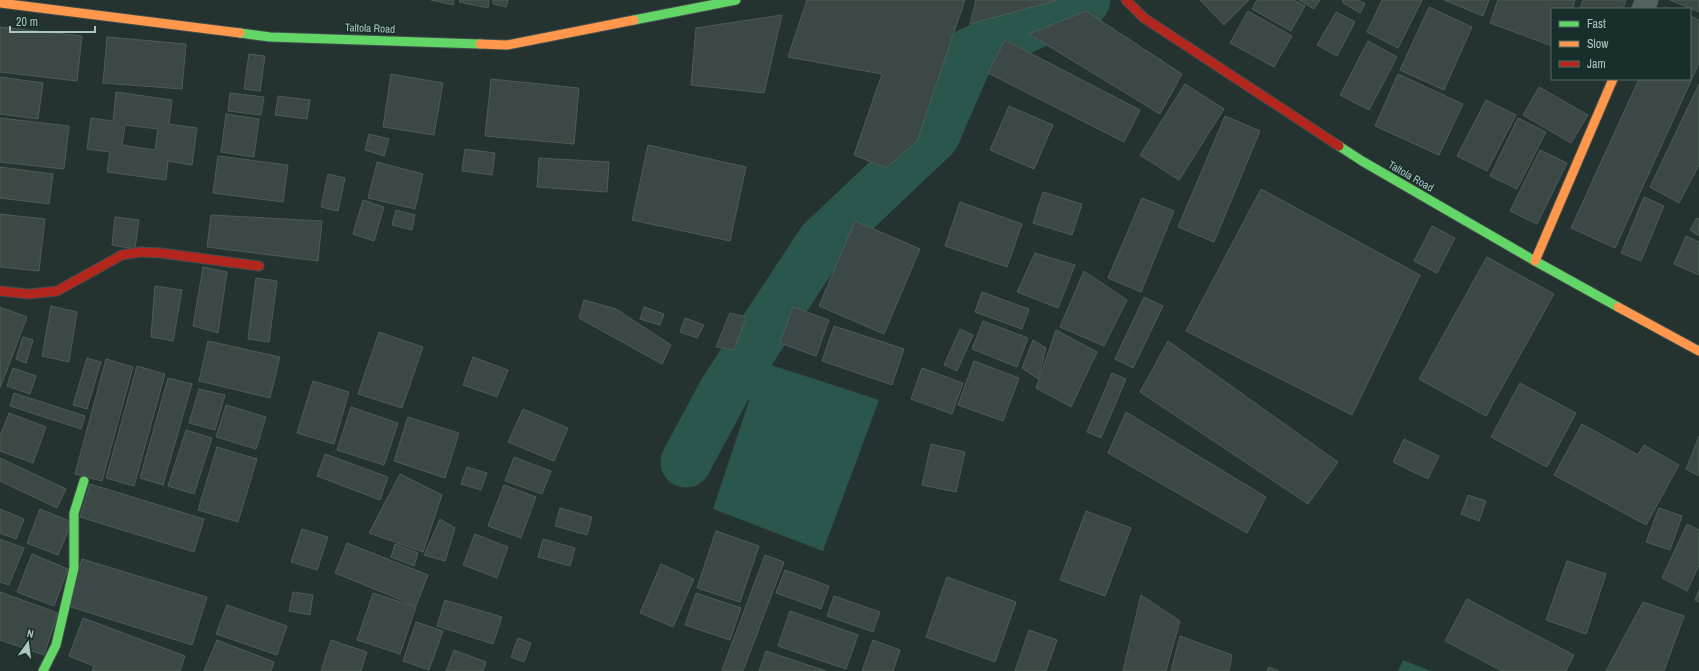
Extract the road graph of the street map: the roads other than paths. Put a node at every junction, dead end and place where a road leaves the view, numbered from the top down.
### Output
1 (736, 0) edge
2 (1126, 0) edge
3 (0, 3) edge
4 (1613, 80) edge
5 (1535, 262) junction
6 (259, 266) dead end
7 (0, 291) edge
8 (1699, 351) edge
9 (84, 481) dead end
10 (43, 671) edge

1 - 3 main road, Taltola Road
2 - 5 main road, Taltola Road
4 - 5 main road
5 - 8 main road, Taltola Road
6 - 7 main road
9 - 10 main road

